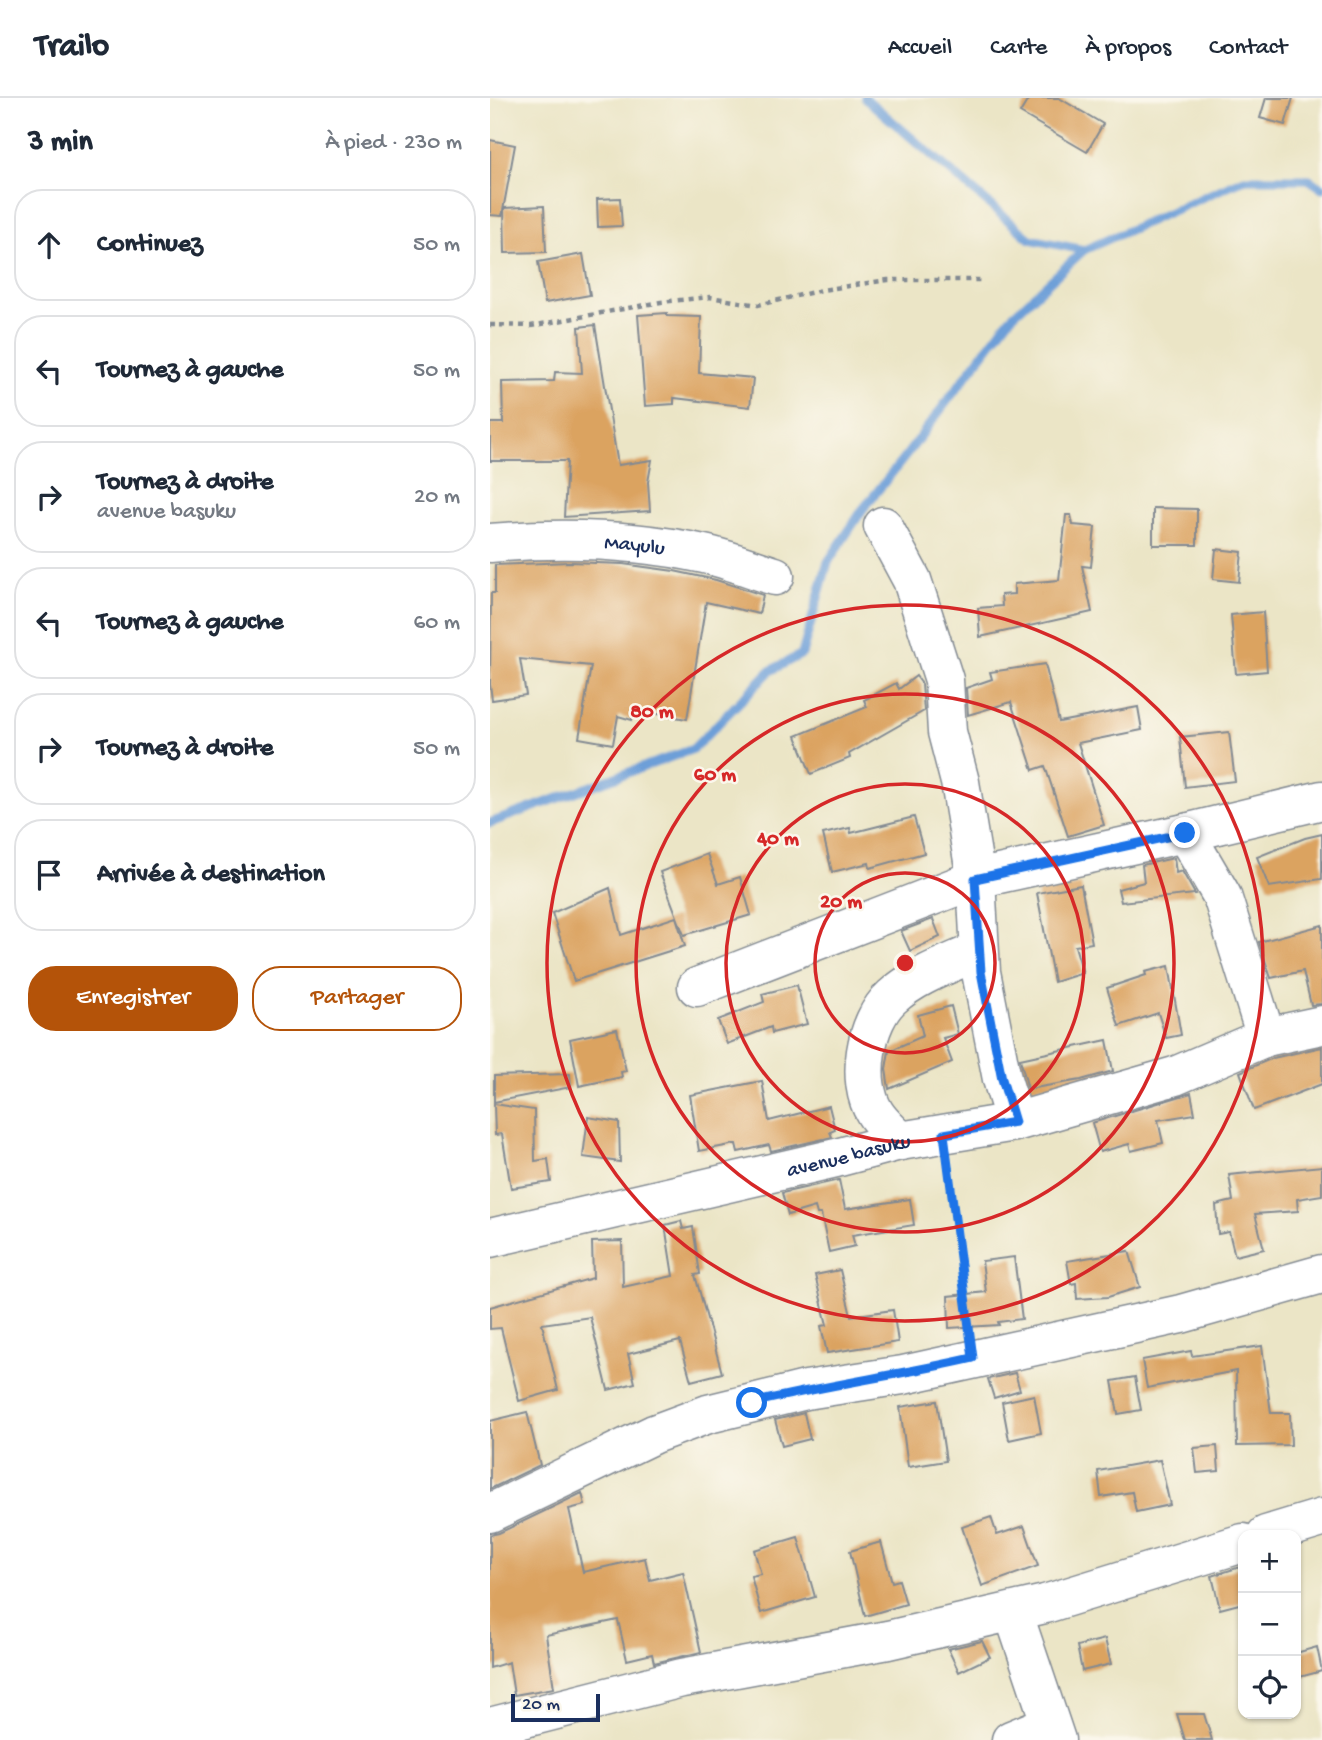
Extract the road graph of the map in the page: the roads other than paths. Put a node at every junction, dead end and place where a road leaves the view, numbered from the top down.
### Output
1 (883, 526) dead end
2 (490, 543) edge
3 (775, 576) dead end
4 (1322, 800) edge
5 (1185, 833) junction
6 (975, 879) junction
7 (978, 951) junction
8 (697, 987) dead end
9 (1322, 1025) edge
10 (1266, 1037) junction
11 (1015, 1122) junction
12 (901, 1141) junction
13 (490, 1238) edge
14 (1322, 1274) edge
15 (490, 1513) edge
16 (1322, 1518) edge
17 (1282, 1530) edge
18 (1238, 1545) edge
19 (1013, 1612) junction
20 (490, 1727) edge
21 (1053, 1732) edge
22 (1011, 1740) edge

1 - 6 street
2 - 3 street, Mayulu
4 - 5 street
5 - 6 street
5 - 10 street
6 - 7 street
6 - 8 street
7 - 11 street
7 - 12 street
9 - 10 street, avenue basuku
10 - 11 street, avenue basuku
11 - 12 street, avenue basuku
12 - 13 street, avenue basuku
14 - 15 street
16 - 17 street
18 - 19 street
19 - 20 street
19 - 21 street
21 - 22 street

